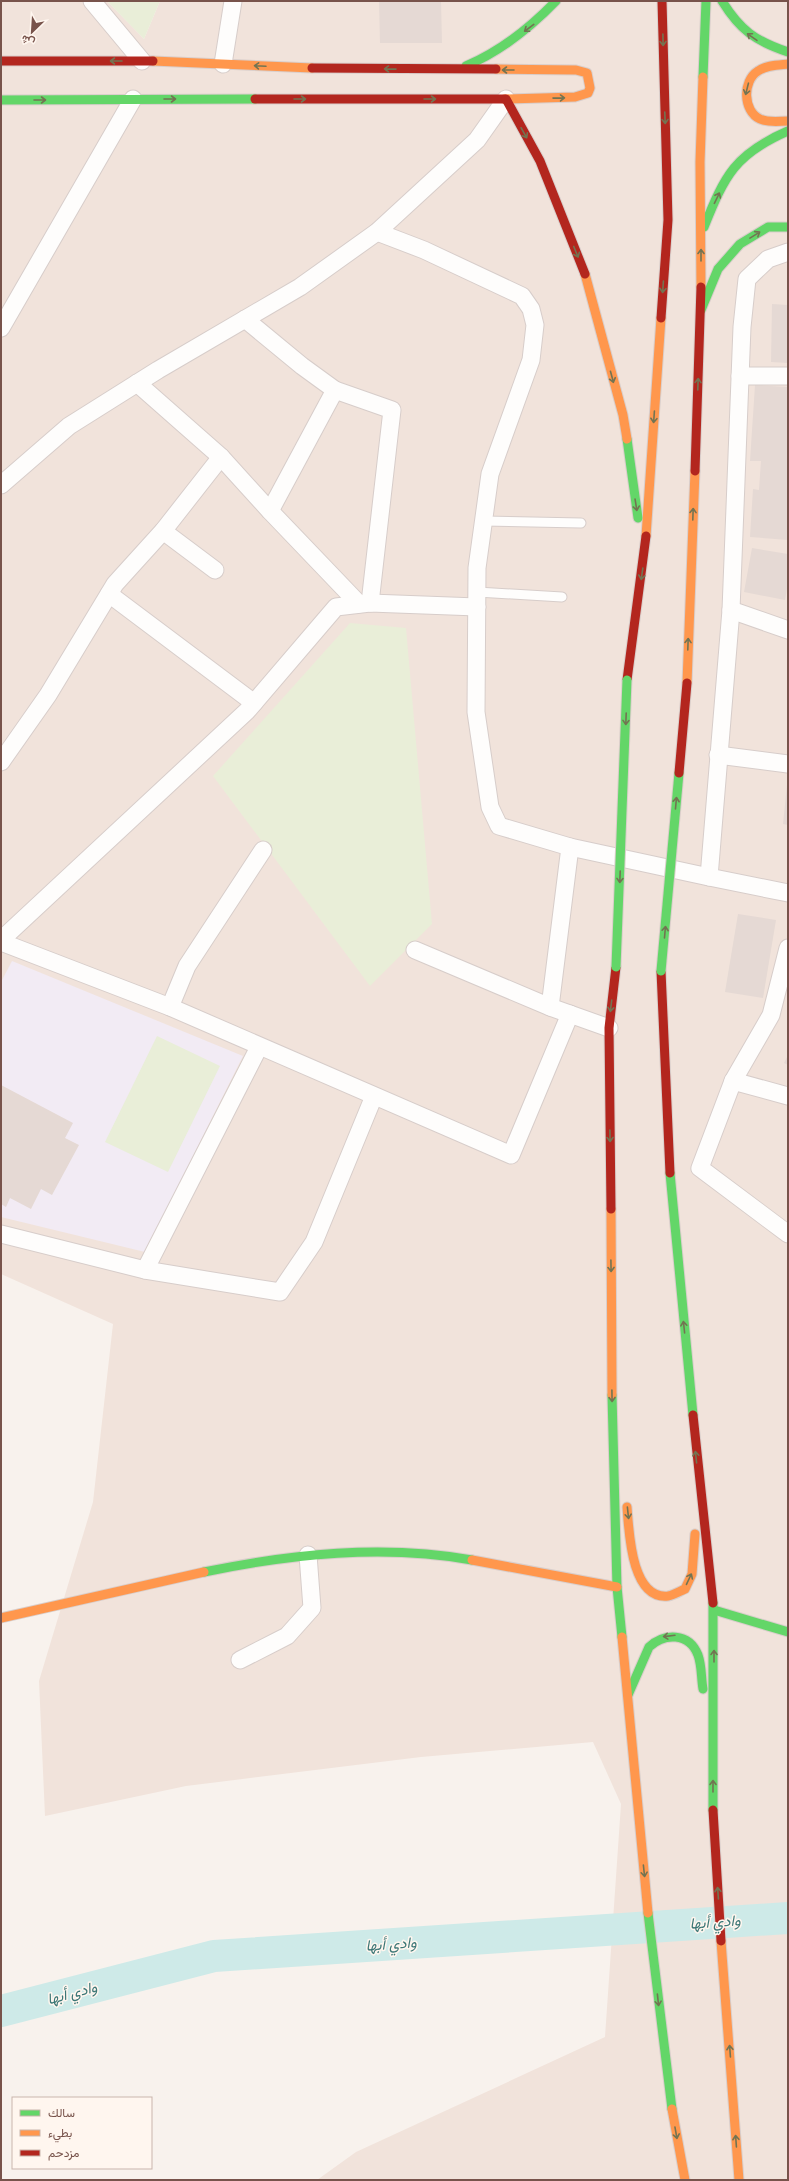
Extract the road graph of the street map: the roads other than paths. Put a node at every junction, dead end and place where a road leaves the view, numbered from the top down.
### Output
1 (92, 1) edge
2 (233, 1) edge
3 (556, 1) edge
4 (662, 1) edge
5 (706, 1) edge
6 (722, 1) edge
7 (788, 52) edge
8 (1, 61) edge
9 (142, 61) junction
10 (223, 64) junction
11 (788, 64) edge
12 (457, 70) junction
13 (133, 99) junction
14 (506, 99) junction
15 (1, 100) edge
16 (788, 121) edge
17 (788, 131) edge
18 (788, 227) edge
19 (376, 232) junction
20 (701, 233) junction
21 (788, 252) edge
22 (701, 310) junction
23 (245, 319) junction
24 (1, 328) edge
25 (740, 376) junction
26 (788, 376) edge
27 (138, 383) junction
28 (335, 390) junction
29 (221, 457) junction
30 (1, 485) edge
31 (270, 512) junction
32 (484, 521) junction
33 (581, 523) dead end
34 (163, 531) junction
35 (644, 560) junction
36 (215, 570) dead end
37 (109, 594) junction
38 (562, 597) dead end
39 (477, 599) junction
40 (365, 603) junction
41 (731, 610) junction
42 (788, 630) edge
43 (254, 703) junction
44 (718, 755) junction
45 (1, 762) edge
46 (788, 764) edge
47 (570, 847) junction
48 (263, 850) dead end
49 (709, 877) junction
50 (788, 893) edge
51 (1, 941) edge
52 (788, 948) edge
53 (416, 950) dead end
54 (170, 1007) junction
55 (550, 1007) junction
56 (570, 1014) junction
57 (609, 1028) junction
58 (259, 1047) junction
59 (733, 1081) junction
60 (374, 1096) junction
61 (788, 1096) edge
62 (1, 1234) edge
63 (788, 1234) edge
64 (145, 1270) junction
65 (613, 1448) junction
66 (699, 1480) junction
67 (308, 1555) junction
68 (617, 1587) junction
69 (714, 1610) junction
70 (1, 1618) edge
71 (788, 1632) edge
72 (240, 1660) dead end
73 (627, 1696) junction
74 (714, 1754) junction
75 (685, 2180) edge
76 (739, 2180) edge

1 - 9 street
2 - 10 street
3 -> 12 main road
4 -> 35 main road
5 - 20 main road
7 -> 6 main road
9 -> 8 main road
9 - 10 main road
12 -> 10 main road
11 -> 16 main road
14 -> 12 main road
13 -> 14 main road
15 -> 13 main road
13 - 24 street
14 - 19 street
14 -> 35 main road
20 -> 17 main road
22 -> 18 main road
19 - 23 street
19 - 32 street
22 -> 20 main road
21 - 25 street
66 -> 22 main road, bridge
23 - 27 street
23 - 28 street
25 - 26 street
25 - 41 street
27 - 29 street
27 - 30 street
28 - 31 street
28 - 40 street
29 - 31 street
29 - 34 street
31 - 40 street
32 - 33 lane
32 - 39 street
34 - 36 street
34 - 37 street
35 -> 57 main road, bridge
37 - 43 street
37 - 45 street
38 - 39 lane
39 - 40 street
39 - 47 street
40 - 43 street
41 - 42 street
41 - 44 street
43 - 51 street
44 - 46 street
44 - 49 street
47 - 49 street
47 - 55 street
48 - 54 street
49 - 50 street
51 - 54 street
52 - 59 street
53 - 55 street
54 - 58 street
55 - 56 street
56 - 57 street
56 - 60 street
57 -> 65 main road
58 - 60 street
58 - 64 street
59 - 61 street
59 - 63 street
60 - 64 street
62 - 64 street
65 -> 66 main road
65 - 68 main road
66 - 69 main road
67 - 68 main road
67 - 70 main road
67 - 72 street
68 - 73 main road
69 - 71 main road
74 -> 69 main road
74 -> 73 main road
73 -> 75 main road
76 -> 74 main road

